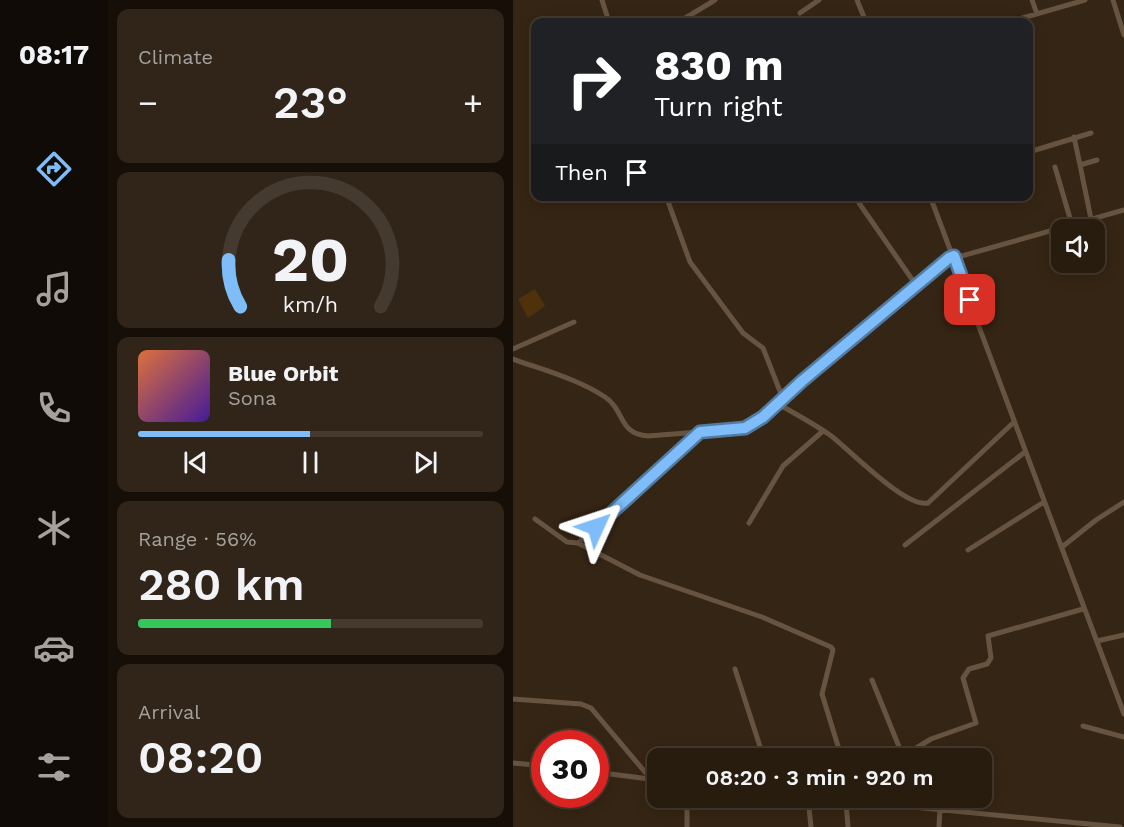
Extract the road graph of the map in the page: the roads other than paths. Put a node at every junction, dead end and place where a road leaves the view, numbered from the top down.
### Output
1 (602, 0) edge
2 (715, 0) edge
3 (819, 0) edge
4 (857, 0) edge
5 (1032, 0) edge
6 (1085, 0) edge
7 (1113, 0) edge
8 (800, 13) dead end
9 (1037, 14) junction
10 (608, 18) edge
11 (686, 18) edge
12 (864, 18) edge
13 (1023, 18) edge
14 (1124, 35) edge
15 (1091, 133) dead end
16 (1074, 137) junction
17 (1033, 151) edge
18 (1097, 160) dead end
19 (1080, 165) junction
20 (1055, 167) dead end
21 (668, 201) edge
22 (932, 201) edge
23 (859, 202) dead end
24 (1124, 210) edge
25 (1070, 219) edge
26 (1091, 219) joint
27 (1051, 231) edge
28 (954, 256) junction
29 (916, 285) junction
30 (575, 322) dead end
31 (513, 349) edge
32 (513, 359) edge
33 (780, 401) junction
34 (1014, 422) junction
35 (823, 431) junction
36 (700, 432) junction
37 (1026, 452) junction
38 (1044, 502) junction
39 (1124, 502) edge
40 (535, 519) dead end
41 (749, 523) dead end
42 (579, 543) junction
43 (905, 545) dead end
44 (1062, 548) junction
45 (968, 550) dead end
46 (1083, 609) junction
47 (1124, 635) edge
48 (1097, 641) junction
49 (735, 669) dead end
50 (872, 680) dead end
51 (513, 699) edge
52 (1124, 714) edge
53 (1083, 726) dead end
54 (1124, 737) edge
55 (760, 748) edge
56 (839, 748) edge
57 (899, 748) edge
58 (917, 748) edge
59 (513, 763) edge
60 (531, 765) edge
61 (609, 774) edge
62 (647, 776) edge
63 (647, 778) edge
64 (687, 808) edge
65 (809, 808) edge
66 (847, 808) edge
67 (940, 808) joint
68 (687, 827) edge
69 (811, 827) edge
70 (848, 827) edge
71 (939, 827) edge
72 (1120, 827) edge

1 - 10 street
2 - 11 street
3 - 8 street
4 - 12 street
5 - 9 street
6 - 9 street
7 - 14 street
9 - 13 street
15 - 16 street
16 - 17 street
16 - 19 street
18 - 19 street
19 - 26 street
20 - 25 street
21 - 33 street
22 - 28 street
23 - 29 street
24 - 26 street
27 - 28 street
28 - 29 street
28 - 34 street
29 - 33 street
30 - 31 street
32 - 36 street
33 - 35 street
33 - 36 street
34 - 35 street
34 - 37 street
35 - 41 street
36 - 42 street
37 - 38 street
37 - 43 street
38 - 44 street
38 - 45 street
39 - 44 street
40 - 42 street
42 - 56 street
44 - 46 street
46 - 48 street
46 - 58 street
47 - 48 street
48 - 52 street
49 - 55 street
50 - 57 street
51 - 62 street
53 - 54 street
59 - 60 street
61 - 63 street
64 - 68 street
65 - 69 street
66 - 70 street
67 - 71 street
67 - 72 street

